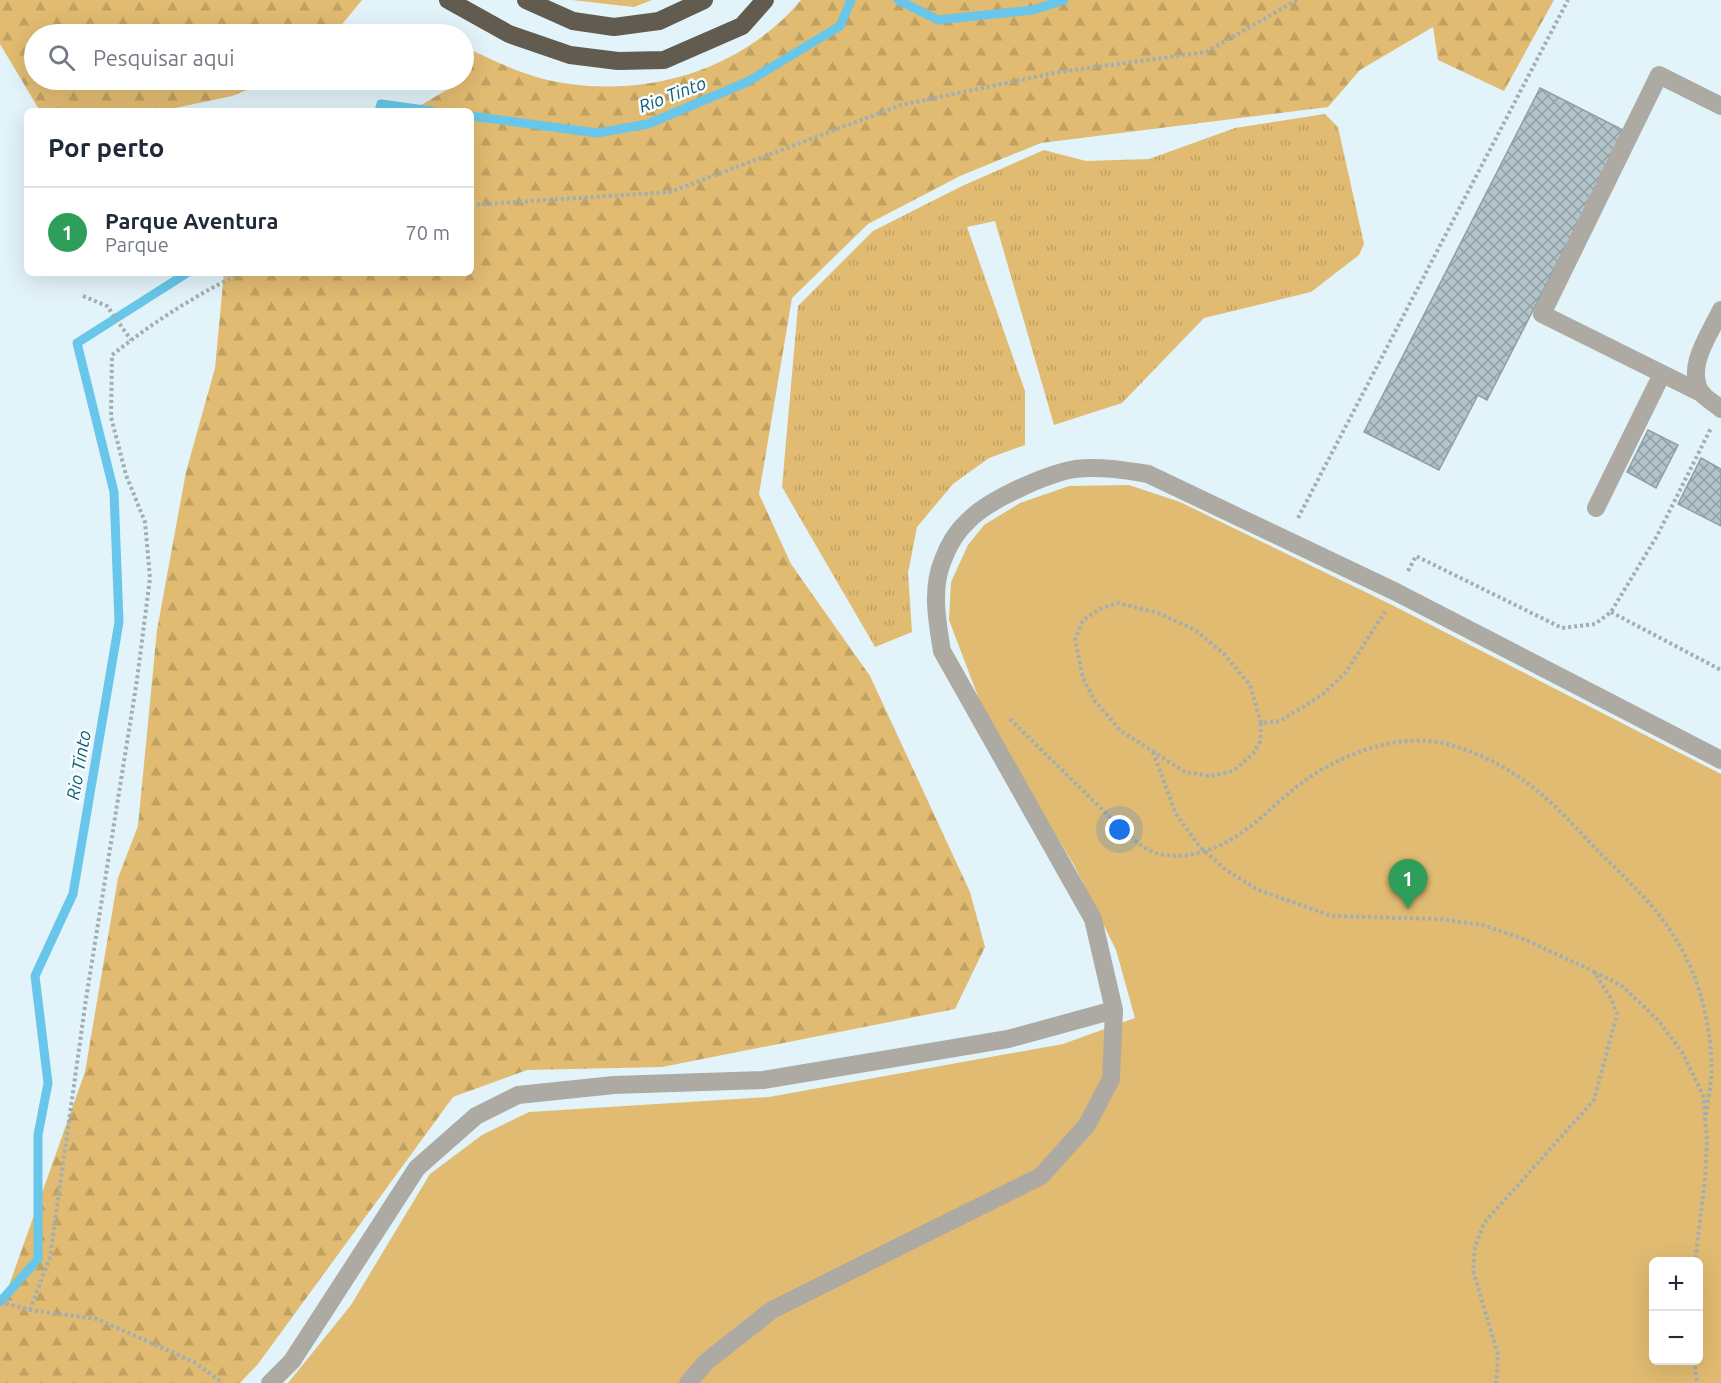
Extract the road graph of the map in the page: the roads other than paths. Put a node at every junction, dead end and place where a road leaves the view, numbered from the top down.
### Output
1 (448, 0) edge
2 (526, 0) edge
3 (704, 0) edge
4 (765, 0) edge
5 (1721, 106) edge
6 (1721, 310) edge
7 (1662, 374) junction
8 (1702, 394) junction
9 (1721, 409) edge
10 (1596, 508) dead end
11 (1721, 760) edge
12 (1114, 1010) junction
13 (270, 1383) edge
14 (688, 1383) edge

1 - 4 highway
2 - 3 highway
5 - 7 lane
6 - 8 lane
7 - 8 lane
7 - 10 lane
8 - 9 lane
11 - 12 lane
12 - 13 lane
12 - 14 lane

